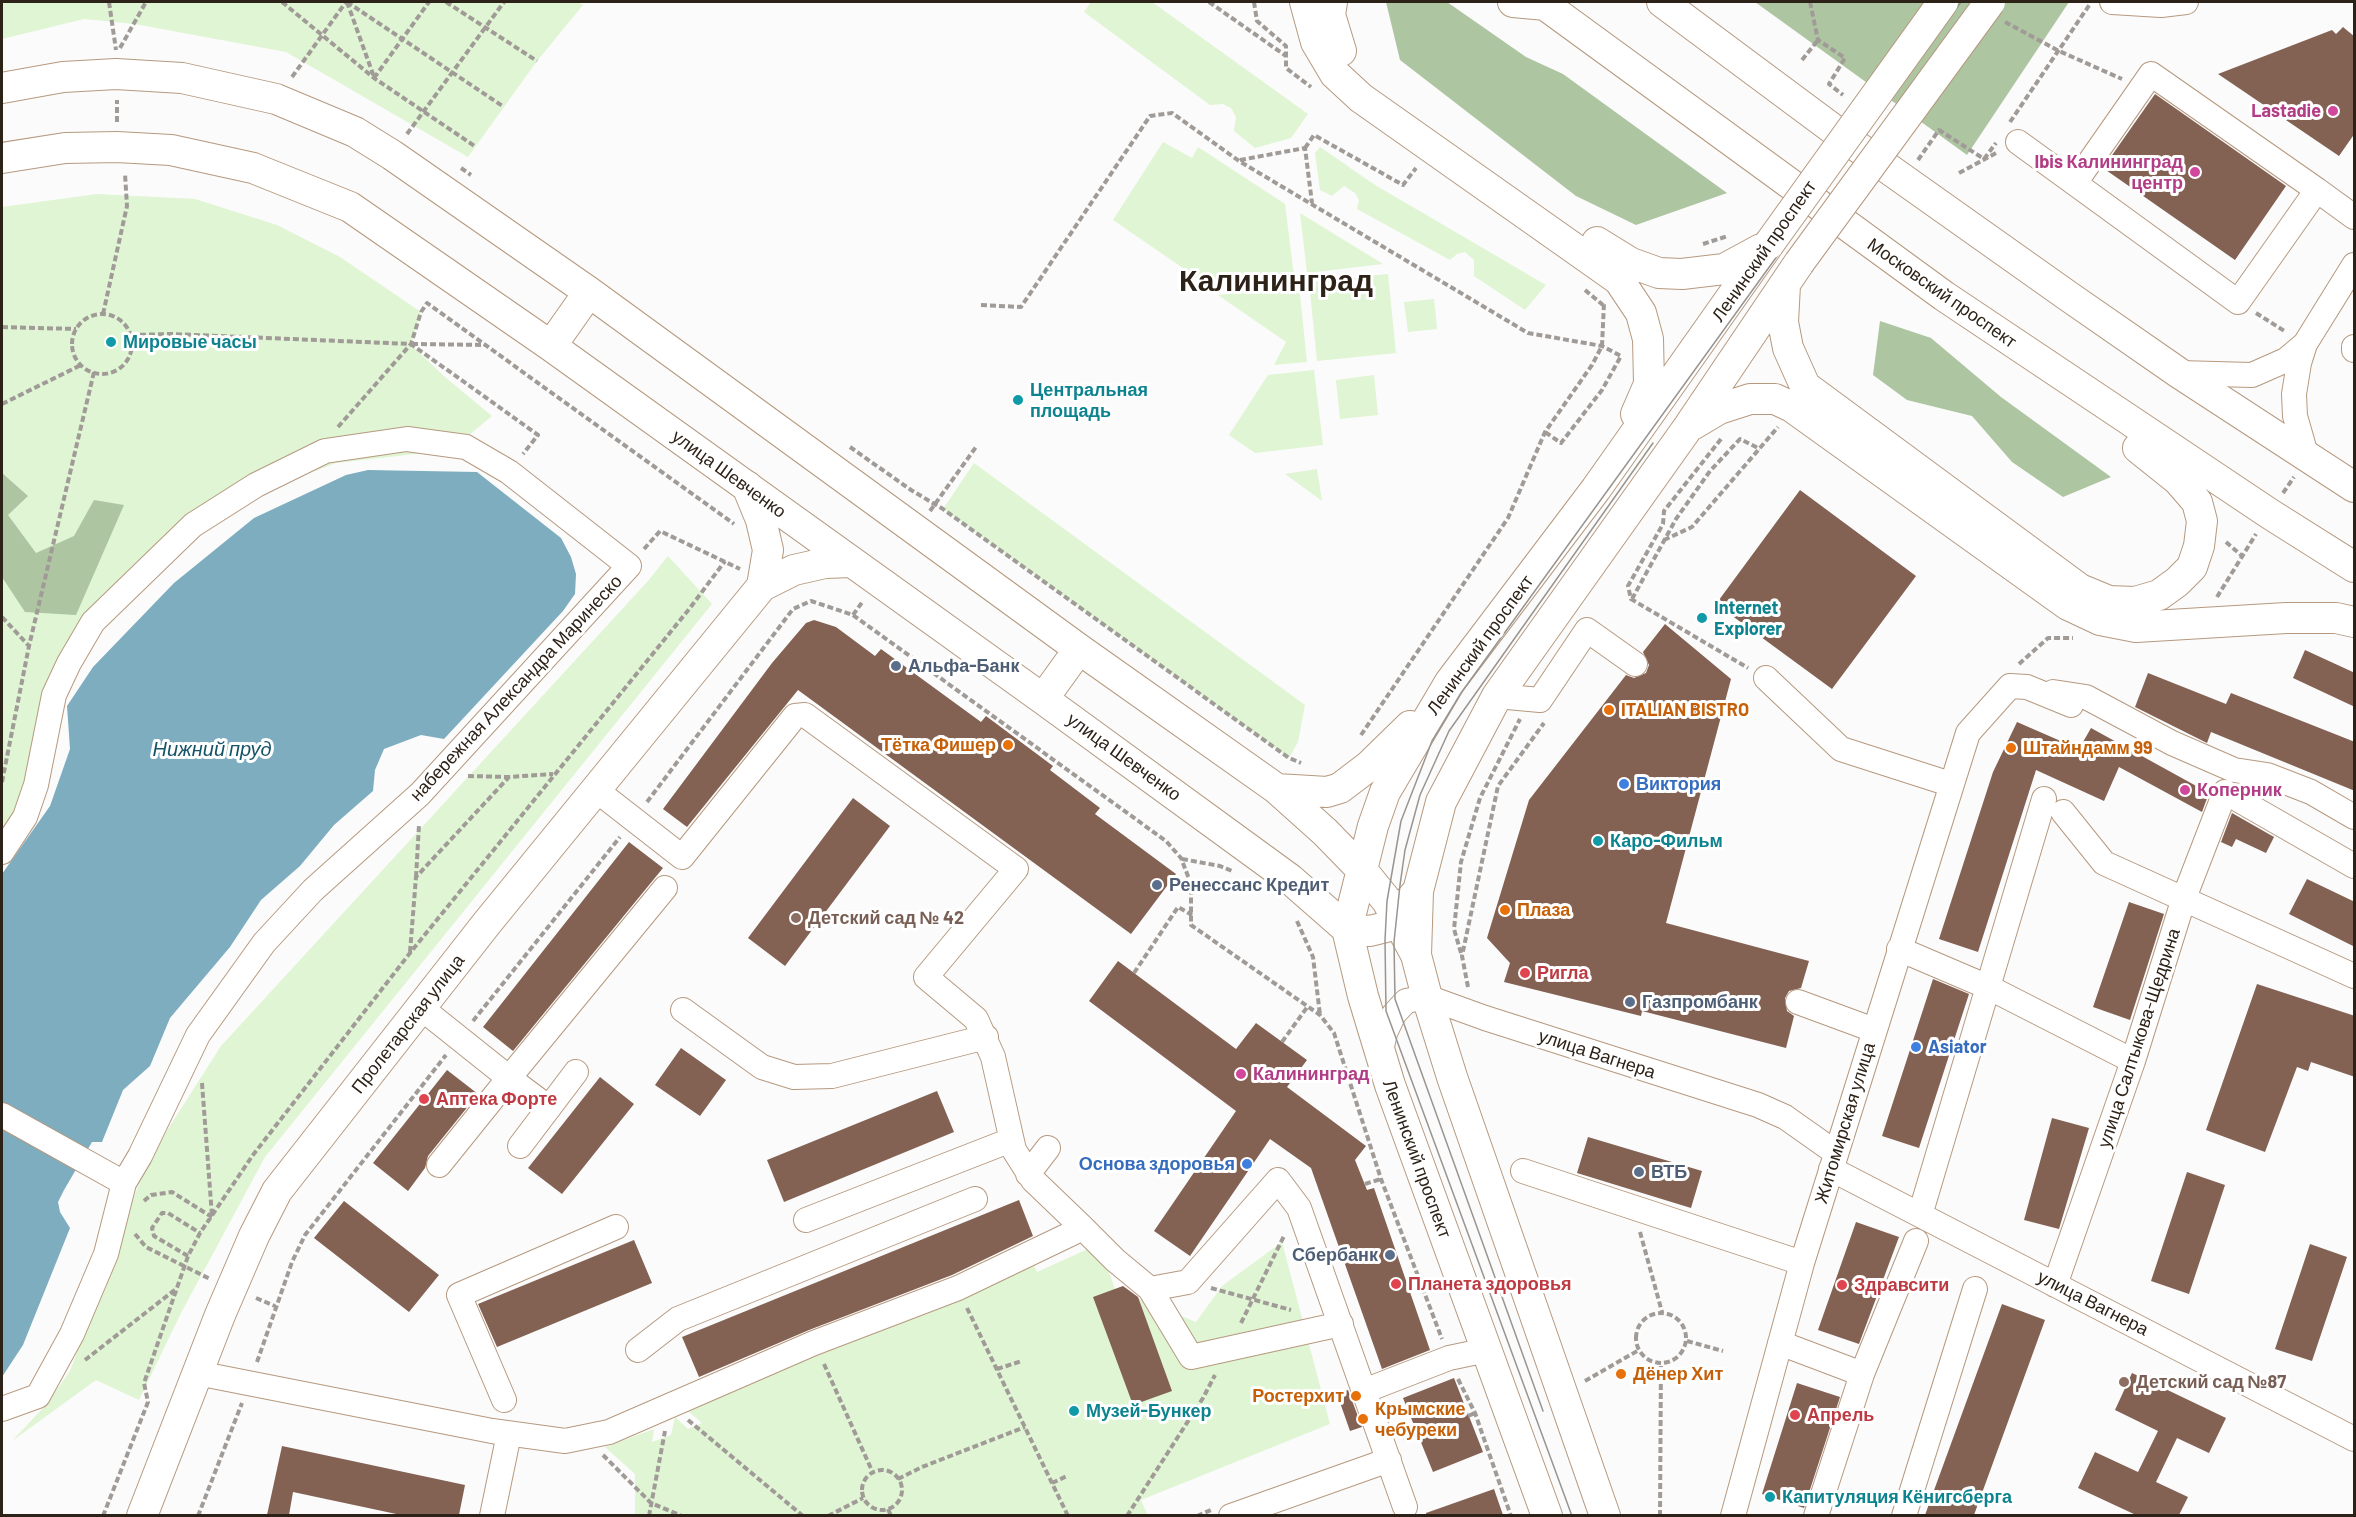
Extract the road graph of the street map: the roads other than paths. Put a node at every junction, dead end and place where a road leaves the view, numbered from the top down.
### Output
1 (1305, 2) edge
2 (1332, 2) edge
3 (1513, 2) edge
4 (1662, 2) edge
5 (1943, 2) edge
6 (2112, 2) edge
7 (2186, 2) edge
8 (1544, 3) edge
9 (1994, 10) edge
10 (2, 88) edge
11 (2007, 137) road end
12 (2, 158) edge
13 (2075, 183) junction
14 (2317, 190) junction
15 (2355, 217) edge
16 (1768, 244) junction
17 (2355, 265) edge
18 (1792, 274) junction
19 (589, 292) junction
20 (2304, 344) junction
21 (551, 346) junction
22 (2019, 348) junction
23 (2179, 373) junction
24 (1689, 426) junction
25 (1621, 453) junction
26 (2307, 458) junction
27 (747, 486) junction
28 (2355, 487) edge
29 (852, 562) junction
30 (2355, 567) edge
31 (762, 586) junction
32 (2355, 622) edge
33 (1079, 649) junction
34 (1635, 664) dead end
35 (1766, 678) road end
36 (1450, 682) junction
37 (2027, 687) junction
38 (1497, 696) junction
39 (1043, 699) junction
40 (2071, 705) dead end
41 (1950, 784) junction
42 (1277, 789) junction
43 (596, 790) junction
44 (2355, 817) edge
45 (2, 852) edge
46 (2355, 866) edge
47 (1362, 870) junction
48 (665, 888) dead end
49 (1418, 891) junction
50 (2184, 898) junction
51 (1397, 917) junction
52 (1347, 929) junction
53 (1899, 950) junction
54 (1416, 955) junction
55 (2355, 976) edge
56 (1988, 987) junction
57 (1427, 997) junction
58 (1798, 1002) dead end
59 (420, 1007) junction
60 (683, 1010) dead end
61 (1874, 1030) junction
62 (986, 1037) junction
63 (1380, 1055) junction
64 (2133, 1061) junction
65 (576, 1072) dead end
66 (508, 1078) junction
67 (549, 1108) junction
68 (2, 1115) edge
69 (1011, 1140) junction
70 (520, 1146) dead end
71 (1048, 1148) dead end
72 (1834, 1161) junction
73 (439, 1165) dead end
74 (1523, 1171) dead end
75 (1028, 1173) junction
76 (124, 1183) junction
77 (975, 1199) dead end
78 (1920, 1215) junction
79 (806, 1220) dead end
80 (616, 1227) dead end
81 (1083, 1228) junction
82 (1916, 1241) dead end
83 (1802, 1263) junction
84 (2055, 1285) junction
85 (1150, 1289) junction
86 (1975, 1289) dead end
87 (1341, 1324) junction
88 (1780, 1343) junction
89 (638, 1350) dead end
90 (1487, 1350) junction
91 (197, 1373) junction
92 (1862, 1374) junction
93 (1364, 1390) junction
94 (504, 1400) dead end
95 (2, 1409) edge
96 (509, 1434) junction
97 (2355, 1439) edge
98 (1389, 1460) junction
99 (1405, 1507) dead end
100 (142, 1515) edge
101 (492, 1515) edge
102 (1231, 1515) edge
103 (1547, 1515) edge
104 (1605, 1515) edge
105 (1733, 1515) edge
106 (1816, 1515) edge
107 (1904, 1515) edge

1 - 25 main road
2 - 16 main road
3 - 8 main road
4 - 23 main road
5 - 16 main road, Ленинский проспект, bridge
6 - 7 street
8 - 22 main road, Московский проспект
9 - 18 main road, Ленинский проспект, bridge
10 - 19 main road
11 - 13 street
12 - 21 main road, улица Шевченко
13 - 14 street
13 - 14 street
14 - 15 street
16 - 25 main road, Ленинский проспект
17 - 20 street
18 - 22 main road
18 - 24 main road, Ленинский проспект
19 - 21 main road
19 - 33 main road
20 - 23 street
20 - 26 street
21 - 27 main road, улица Шевченко
22 - 30 main road, Московский проспект
23 - 26 main road
24 - 32 main road
24 - 38 main road, Ленинский проспект
25 - 36 main road, Ленинский проспект
26 - 28 main road
27 - 29 main road, улица Шевченко
27 - 31 main road, Пролетарская улица
29 - 31 main road, Пролетарская улица
29 - 39 main road, улица Шевченко
31 - 43 main road, Пролетарская улица
33 - 39 main road
33 - 42 main road
34 - 38 street
35 - 41 street
36 - 42 main road
36 - 47 main road, Ленинский проспект
37 - 40 street
37 - 41 street, Житомирская улица
37 - 44 street
38 - 49 main road, Ленинский проспект
39 - 52 main road, улица Шевченко
41 - 53 street, Житомирская улица
42 - 47 main road
43 - 59 main road, Пролетарская улица
43 - 62 street
45 - 76 street, набережная Александра Маринеско
46 - 50 street, улица Салтыкова-Щедрина
47 - 51 main road
47 - 52 main road, Ленинский проспект
48 - 66 street
49 - 51 main road
49 - 54 main road, Ленинский проспект
50 - 55 street
50 - 56 street
50 - 64 street, улица Салтыкова-Щедрина
51 - 52 main road
51 - 54 main road
52 - 63 main road, Ленинский проспект
53 - 56 street
53 - 61 street, Житомирская улица
54 - 57 main road, Ленинский проспект
56 - 64 street
56 - 78 street
57 - 63 street
57 - 72 street, улица Вагнера
57 - 104 main road, Ленинский проспект
58 - 61 street
59 - 66 street
59 - 91 main road, Пролетарская улица
60 - 62 street
61 - 72 street, Житомирская улица
62 - 69 street
63 - 90 main road, Ленинский проспект
64 - 84 street, улица Салтыкова-Щедрина
65 - 67 street
66 - 67 street
66 - 73 street
67 - 70 street
68 - 76 street
69 - 75 street
69 - 79 street
71 - 75 street
72 - 78 street, улица Вагнера
72 - 83 street, Житомирская улица
74 - 83 street
75 - 81 street
76 - 95 street, набережная Александра Маринеско
77 - 89 street
78 - 84 street, улица Вагнера
80 - 94 street
81 - 85 street
81 - 96 street
82 - 92 street
83 - 88 street, Житомирская улица
84 - 97 street, улица Вагнера
85 - 87 street
85 - 87 street
86 - 107 street
87 - 93 street
88 - 92 street
88 - 105 street, Житомирская улица
90 - 93 street
90 - 103 main road, Ленинский проспект
91 - 96 street
91 - 100 main road, Пролетарская улица
92 - 106 street
93 - 98 street
96 - 101 street
98 - 99 street
98 - 102 street

